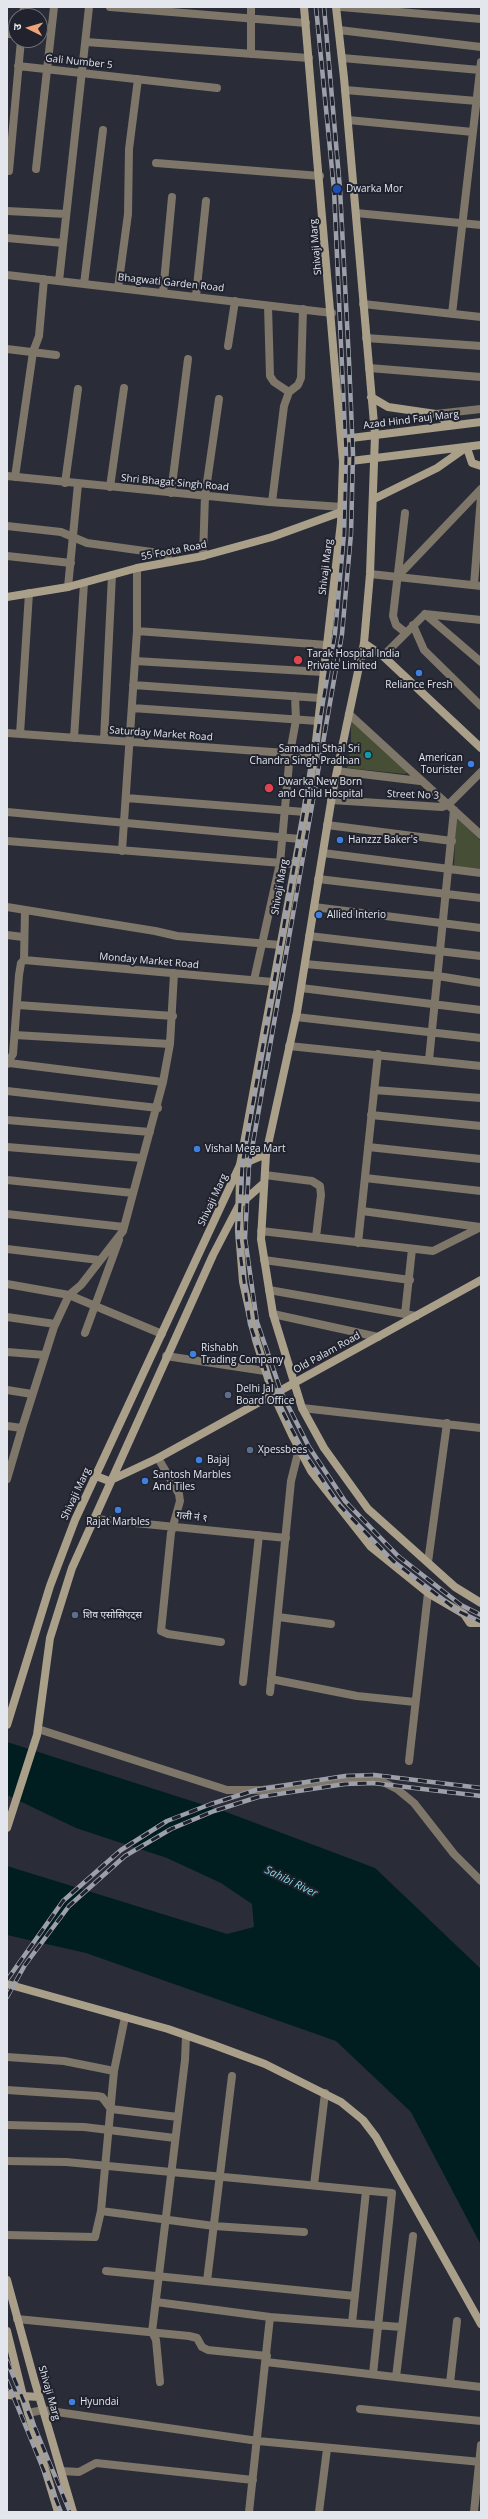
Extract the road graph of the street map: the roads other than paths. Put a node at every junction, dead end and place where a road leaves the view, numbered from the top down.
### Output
1 (54, 7) edge
2 (89, 7) edge
3 (110, 7) edge
4 (251, 7) edge
5 (304, 7) edge
6 (336, 7) edge
7 (341, 7) edge
8 (251, 16) junction
9 (481, 19) edge
10 (306, 23) junction
11 (338, 30) junction
12 (86, 42) junction
13 (481, 46) edge
14 (20, 48) edge
15 (251, 54) junction
16 (309, 58) junction
17 (342, 58) junction
18 (18, 66) junction
19 (481, 66) edge
20 (48, 69) junction
21 (83, 72) junction
22 (138, 79) junction
23 (217, 88) dead end
24 (345, 90) junction
25 (477, 101) junction
26 (348, 120) junction
27 (103, 130) dead end
28 (473, 132) junction
29 (156, 163) dead end
30 (36, 168) dead end
31 (9, 171) dead end
32 (320, 176) junction
33 (172, 197) dead end
34 (206, 201) dead end
35 (7, 211) edge
36 (356, 212) junction
37 (66, 214) junction
38 (463, 223) junction
39 (481, 225) edge
40 (7, 238) edge
41 (63, 243) junction
42 (7, 275) edge
43 (44, 279) junction
44 (59, 281) junction
45 (84, 284) junction
46 (118, 288) junction
47 (163, 292) junction
48 (196, 296) junction
49 (235, 300) junction
50 (363, 304) junction
51 (268, 306) junction
52 (303, 309) junction
53 (332, 313) junction
54 (452, 314) junction
55 (481, 317) edge
56 (366, 338) junction
57 (228, 346) dead end
58 (481, 346) edge
59 (7, 349) edge
60 (32, 352) junction
61 (56, 355) dead end
62 (188, 359) dead end
63 (369, 368) junction
64 (481, 377) edge
65 (124, 388) dead end
66 (78, 389) dead end
67 (289, 392) junction
68 (371, 397) junction
69 (219, 399) dead end
70 (481, 409) edge
71 (436, 414) junction
72 (481, 422) edge
73 (452, 425) junction
74 (375, 435) junction
75 (343, 439) junction
76 (481, 446) edge
77 (467, 448) junction
78 (376, 459) junction
79 (343, 462) junction
80 (481, 466) edge
81 (11, 476) edge
82 (65, 483) junction
83 (78, 484) junction
84 (110, 487) junction
85 (481, 489) edge
86 (171, 493) junction
87 (205, 496) junction
88 (481, 496) edge
89 (374, 499) junction
90 (272, 502) junction
91 (342, 510) junction
92 (404, 513) dead end
93 (7, 526) edge
94 (73, 537) junction
95 (7, 556) edge
96 (203, 556) junction
97 (170, 562) junction
98 (70, 563) junction
99 (137, 568) junction
100 (370, 574) junction
101 (112, 575) junction
102 (398, 576) junction
103 (84, 583) junction
104 (478, 585) edge
105 (68, 587) junction
106 (29, 593) junction
107 (7, 597) edge
108 (425, 614) junction
109 (481, 620) edge
110 (413, 625) junction
111 (137, 631) junction
112 (405, 632) junction
113 (364, 643) junction
114 (326, 645) junction
115 (470, 652) junction
116 (481, 653) edge
117 (383, 656) junction
118 (135, 661) junction
119 (481, 662) edge
120 (324, 672) junction
121 (133, 685) junction
122 (295, 696) junction
123 (320, 698) junction
124 (481, 706) edge
125 (132, 708) junction
126 (349, 714) junction
127 (296, 720) junction
128 (318, 721) junction
129 (7, 733) edge
130 (20, 734) junction
131 (74, 738) junction
132 (104, 740) junction
133 (131, 742) junction
134 (481, 748) edge
135 (290, 753) junction
136 (314, 755) junction
137 (337, 771) junction
138 (481, 772) edge
139 (420, 781) junction
140 (126, 798) junction
141 (331, 800) junction
142 (451, 807) junction
143 (284, 810) junction
144 (7, 812) edge
145 (305, 812) junction
146 (124, 824) junction
147 (327, 825) junction
148 (481, 835) edge
149 (282, 837) junction
150 (300, 839) junction
151 (7, 841) edge
152 (452, 841) junction
153 (122, 851) junction
154 (323, 853) junction
155 (280, 863) junction
156 (294, 864) junction
157 (449, 869) junction
158 (481, 873) edge
159 (318, 879) junction
160 (447, 894) junction
161 (481, 898) edge
162 (7, 907) edge
163 (314, 907) junction
164 (25, 910) junction
165 (444, 922) junction
166 (481, 928) edge
167 (7, 935) edge
168 (309, 936) junction
169 (23, 937) junction
170 (261, 943) junction
171 (280, 945) junction
172 (441, 951) junction
173 (481, 956) edge
174 (24, 960) junction
175 (305, 964) junction
176 (174, 973) junction
177 (438, 976) junction
178 (254, 980) junction
179 (273, 982) junction
180 (481, 983) edge
181 (301, 988) junction
182 (436, 1003) junction
183 (18, 1005) junction
184 (481, 1010) edge
185 (173, 1016) junction
186 (296, 1017) junction
187 (432, 1032) junction
188 (15, 1035) junction
189 (481, 1038) edge
190 (170, 1044) junction
191 (289, 1046) junction
192 (378, 1054) junction
193 (429, 1060) junction
194 (8, 1064) edge
195 (481, 1066) edge
196 (164, 1082) junction
197 (374, 1090) junction
198 (7, 1091) edge
199 (481, 1098) edge
200 (158, 1108) junction
201 (371, 1115) junction
202 (7, 1120) edge
203 (481, 1126) edge
204 (150, 1132) junction
205 (7, 1147) edge
206 (368, 1147) junction
207 (266, 1154) junction
208 (142, 1158) junction
209 (481, 1159) edge
210 (240, 1165) junction
211 (365, 1178) junction
212 (264, 1179) junction
213 (7, 1180) edge
214 (481, 1191) edge
215 (133, 1194) junction
216 (239, 1205) junction
217 (362, 1211) junction
218 (7, 1214) edge
219 (124, 1227) junction
220 (481, 1227) edge
221 (261, 1231) junction
222 (120, 1235) junction
223 (316, 1237) junction
224 (358, 1243) junction
225 (7, 1249) edge
226 (412, 1249) junction
227 (99, 1260) junction
228 (264, 1260) junction
229 (410, 1280) junction
230 (481, 1280) edge
231 (7, 1284) edge
232 (269, 1290) junction
233 (70, 1295) junction
234 (95, 1306) junction
235 (273, 1314) junction
236 (405, 1314) junction
237 (416, 1316) junction
238 (7, 1317) edge
239 (55, 1324) junction
240 (85, 1333) dead end
241 (162, 1334) junction
242 (378, 1337) junction
243 (7, 1352) edge
244 (45, 1355) junction
245 (166, 1356) junction
246 (266, 1371) junction
247 (294, 1382) junction
248 (7, 1390) edge
249 (32, 1394) junction
250 (273, 1394) junction
251 (302, 1408) junction
252 (447, 1424) junction
253 (7, 1426) edge
254 (22, 1428) junction
255 (481, 1428) edge
256 (299, 1449) junction
257 (158, 1458) junction
258 (10, 1460) edge
259 (96, 1476) junction
260 (7, 1479) edge
261 (109, 1481) junction
262 (95, 1519) junction
263 (173, 1526) junction
264 (259, 1534) junction
265 (286, 1538) junction
266 (428, 1562) junction
267 (428, 1593) junction
268 (481, 1603) edge
269 (278, 1617) junction
270 (481, 1623) edge
271 (331, 1624) dead end
272 (221, 1642) dead end
273 (271, 1680) junction
274 (243, 1682) dead end
275 (270, 1692) dead end
276 (416, 1702) junction
277 (9, 1709) edge
278 (7, 1724) edge
279 (38, 1732) junction
280 (409, 1761) dead end
281 (7, 1828) edge
282 (481, 1881) edge
283 (7, 1984) edge
284 (125, 2017) junction
285 (186, 2036) junction
286 (7, 2057) edge
287 (114, 2071) junction
288 (232, 2076) dead end
289 (7, 2090) edge
290 (325, 2093) junction
291 (111, 2109) junction
292 (178, 2117) junction
293 (7, 2125) edge
294 (108, 2130) junction
295 (175, 2138) junction
296 (7, 2161) edge
297 (104, 2166) junction
298 (171, 2172) junction
299 (220, 2176) junction
300 (314, 2186) junction
301 (366, 2191) junction
302 (102, 2211) junction
303 (165, 2219) junction
304 (214, 2226) junction
305 (304, 2232) dead end
306 (7, 2235) edge
307 (412, 2236) dead end
308 (106, 2271) dead end
309 (159, 2276) junction
310 (7, 2280) edge
311 (207, 2281) junction
312 (355, 2296) junction
313 (156, 2302) junction
314 (270, 2317) junction
315 (18, 2319) junction
316 (457, 2321) dead end
317 (352, 2322) junction
318 (377, 2324) junction
319 (481, 2324) edge
320 (401, 2327) junction
321 (7, 2331) edge
322 (152, 2332) junction
323 (266, 2359) junction
324 (373, 2374) junction
325 (396, 2377) junction
326 (160, 2382) dead end
327 (450, 2383) junction
328 (481, 2387) edge
329 (7, 2395) edge
330 (23, 2396) junction
331 (39, 2397) junction
332 (360, 2409) dead end
333 (43, 2410) junction
334 (28, 2413) junction
335 (481, 2421) edge
336 (258, 2441) junction
337 (481, 2445) edge
338 (327, 2449) junction
339 (480, 2462) edge
340 (61, 2471) junction
341 (253, 2480) junction
342 (58, 2512) edge
343 (74, 2512) edge
344 (249, 2512) edge
345 (318, 2512) edge
346 (474, 2512) edge

1 - 20 street
2 - 12 street
3 - 8 street
4 - 8 street
5 - 10 main road, Shivaji Marg
6 - 11 main road
7 - 9 street
8 - 10 street
8 - 15 street
10 - 16 main road, Shivaji Marg
11 - 13 street
11 - 17 main road
12 - 15 street
12 - 21 street
14 - 18 street
15 - 16 street
16 - 32 main road, Shivaji Marg
17 - 19 street
17 - 24 main road
18 - 20 street, Gali Number 5
18 - 31 street
19 - 25 street
20 - 21 street, Gali Number 5
20 - 30 street
21 - 22 street, Gali Number 5
21 - 37 street
22 - 23 street, Gali Number 5
22 - 46 street
24 - 25 street
24 - 26 main road
25 - 28 street
26 - 28 street
26 - 36 main road
27 - 45 street
28 - 38 street
29 - 32 street
32 - 53 main road, Shivaji Marg
33 - 47 street
34 - 48 street
35 - 37 street
36 - 38 street
36 - 50 main road
37 - 41 street
38 - 39 street
38 - 54 street
40 - 41 street
41 - 44 street
42 - 43 street, Bhagwati Garden Road
43 - 44 street, Bhagwati Garden Road
43 - 60 street
44 - 45 street, Bhagwati Garden Road
45 - 46 street, Bhagwati Garden Road
46 - 47 street, Bhagwati Garden Road
47 - 48 street, Bhagwati Garden Road
48 - 49 street, Bhagwati Garden Road
49 - 51 street, Bhagwati Garden Road
49 - 57 street
50 - 54 street
50 - 56 main road
51 - 52 street, Bhagwati Garden Road
51 - 67 street
52 - 53 street, Bhagwati Garden Road
52 - 67 street
53 - 75 main road, Shivaji Marg
54 - 55 street
56 - 58 street
56 - 63 main road
59 - 60 street
60 - 61 street
60 - 81 street
62 - 86 street
63 - 64 street
63 - 68 main road
65 - 84 street
66 - 82 street
67 - 90 street
68 - 71 main road
68 - 74 main road
69 - 87 street
70 - 71 street
71 - 73 main road
72 - 73 main road, Azad Hind Fauj Marg
73 - 74 main road, Azad Hind Fauj Marg
74 - 75 main road, Azad Hind Fauj Marg
74 - 78 main road
75 - 79 main road, Shivaji Marg
76 - 77 main road
77 - 78 main road
77 - 80 main road
77 - 89 main road
78 - 79 main road
78 - 89 main road
79 - 91 main road, Shivaji Marg
81 - 82 street, Shri Bhagat Singh Road
82 - 83 street, Shri Bhagat Singh Road
83 - 84 street, Shri Bhagat Singh Road
83 - 94 street
84 - 86 street, Shri Bhagat Singh Road
85 - 102 street
86 - 87 street, Shri Bhagat Singh Road
87 - 90 street, Shri Bhagat Singh Road
87 - 96 street
88 - 104 street
89 - 100 main road
90 - 91 street, Shri Bhagat Singh Road
91 - 96 main road, 55 Foota Road
91 - 114 main road, Shivaji Marg
92 - 102 street
93 - 94 street
94 - 97 street
94 - 98 street
95 - 98 street
96 - 97 main road, 55 Foota Road
97 - 99 main road, 55 Foota Road
98 - 105 street
99 - 101 main road, 55 Foota Road
99 - 111 street
100 - 102 street
100 - 113 main road
101 - 103 main road, 55 Foota Road
101 - 132 street
102 - 104 street
102 - 112 street
103 - 105 main road, 55 Foota Road
103 - 131 street
105 - 106 main road, 55 Foota Road
106 - 107 main road, 55 Foota Road
106 - 130 street
108 - 109 street
108 - 110 street
108 - 115 street
110 - 112 street
110 - 124 street
111 - 114 street
111 - 118 street
112 - 117 street
113 - 117 main road
113 - 126 main road
114 - 120 main road, Shivaji Marg
115 - 116 street
115 - 119 street
117 - 134 main road
118 - 120 street
118 - 121 street
120 - 123 main road, Shivaji Marg
121 - 122 street
121 - 125 street
122 - 123 street
122 - 127 street
123 - 128 main road, Shivaji Marg
125 - 127 street
125 - 133 street
126 - 137 main road
126 - 139 street
127 - 128 street
127 - 135 street
128 - 136 main road, Shivaji Marg
129 - 130 street, Saturday Market Road
130 - 131 street, Saturday Market Road
131 - 132 street, Saturday Market Road
132 - 133 street, Saturday Market Road
133 - 135 street, Saturday Market Road
133 - 140 street
135 - 136 street, Saturday Market Road
135 - 143 street
136 - 145 main road, Shivaji Marg
137 - 139 street
137 - 141 main road
138 - 142 street, Street No 3
139 - 142 street
140 - 143 street
140 - 146 street
141 - 142 street, Street No 3
141 - 147 main road
142 - 148 street
142 - 152 street
143 - 145 street
143 - 149 street
144 - 146 street
145 - 150 main road, Shivaji Marg
146 - 149 street
146 - 153 street
147 - 152 street
147 - 154 main road
149 - 150 street
149 - 155 street
150 - 156 main road, Shivaji Marg
151 - 153 street
152 - 157 street
153 - 155 street
154 - 157 street
154 - 159 main road
155 - 156 street
155 - 170 street
156 - 171 main road, Shivaji Marg
157 - 158 street
157 - 160 street
159 - 160 street
159 - 163 main road
160 - 161 street
160 - 165 street
162 - 164 street
163 - 165 street
163 - 168 main road
164 - 169 street
164 - 170 street
165 - 166 street
165 - 172 street
167 - 169 street
168 - 172 street
168 - 175 main road
169 - 174 street
170 - 171 street
170 - 178 street
171 - 179 main road, Shivaji Marg
172 - 173 street
172 - 177 street
174 - 176 street, Monday Market Road
174 - 183 street
175 - 177 street
175 - 181 main road
176 - 178 street, Monday Market Road
176 - 185 street
177 - 180 street
177 - 182 street
178 - 179 street, Monday Market Road
179 - 210 main road, Shivaji Marg
181 - 182 street
181 - 186 main road
182 - 184 street
182 - 187 street
183 - 185 street
183 - 188 street
185 - 190 street
186 - 187 street
186 - 191 main road
187 - 189 street
187 - 193 street
188 - 190 street
188 - 194 street
190 - 196 street
191 - 192 street
191 - 207 main road
192 - 193 street
192 - 197 street
193 - 195 street
194 - 196 street
196 - 200 street
197 - 199 street
197 - 201 street
198 - 200 street
200 - 204 street
201 - 203 street
201 - 206 street
202 - 204 street
204 - 208 street
205 - 208 street
206 - 209 street
206 - 211 street
207 - 210 main road
207 - 212 main road
208 - 215 street
210 - 216 main road
210 - 241 main road, Shivaji Marg
211 - 214 street
211 - 217 street
212 - 216 main road
212 - 221 main road
212 - 223 street
213 - 215 street
215 - 219 street
216 - 245 main road
216 - 246 main road
217 - 220 street
217 - 224 street
218 - 219 street
219 - 222 street
220 - 226 street
221 - 223 street
221 - 228 main road
222 - 227 street
222 - 234 street
223 - 224 street
224 - 226 street
225 - 227 street
226 - 229 street
227 - 233 street
228 - 229 street
228 - 232 main road
229 - 236 street
230 - 237 main road, Old Palam Road
231 - 233 street
232 - 235 main road
232 - 236 street
233 - 234 street
233 - 239 street
234 - 240 street
234 - 241 street
235 - 242 street
235 - 247 main road
236 - 237 street
237 - 242 main road, Old Palam Road
238 - 239 street
239 - 244 street
241 - 259 main road, Shivaji Marg
242 - 247 main road, Old Palam Road
243 - 244 street
244 - 249 street
245 - 246 street
245 - 261 main road
246 - 250 main road
247 - 250 main road, Old Palam Road
247 - 251 main road
248 - 249 street
249 - 254 street
250 - 256 main road
250 - 257 main road, Old Palam Road
251 - 252 street
251 - 266 main road
252 - 255 street
252 - 266 street
253 - 254 street
254 - 258 street
256 - 265 street
256 - 267 main road
257 - 261 main road, Old Palam Road
257 - 263 street
258 - 260 street
259 - 261 main road
259 - 277 main road, Shivaji Marg
261 - 262 main road
262 - 263 street, गली नं १
262 - 279 main road
263 - 264 street, गली नं १
263 - 272 street
264 - 265 street, गली नं १
264 - 274 street
265 - 269 street
266 - 268 main road
267 - 270 main road
267 - 276 street
269 - 271 street
269 - 273 street
273 - 275 street
273 - 276 street
276 - 280 street
277 - 278 main road, Shivaji Marg
279 - 281 main road
279 - 282 street
283 - 284 main road
284 - 285 main road
284 - 287 street
285 - 290 main road
285 - 292 street
286 - 287 street
287 - 291 street
288 - 299 street
289 - 291 street
290 - 300 street
290 - 319 main road
291 - 292 street
291 - 294 street
292 - 295 street
293 - 294 street
294 - 295 street
294 - 297 street
295 - 298 street
296 - 297 street
297 - 298 street
297 - 302 street
298 - 299 street
298 - 303 street
299 - 300 street
299 - 304 street
300 - 301 street
301 - 312 street
301 - 318 street
302 - 303 street
302 - 306 street
303 - 304 street
303 - 309 street
304 - 305 street
304 - 311 street
307 - 320 street
308 - 309 street
309 - 311 street
309 - 313 street
310 - 315 main road, Shivaji Marg
311 - 312 street
312 - 317 street
313 - 314 street
313 - 322 street
314 - 317 street
314 - 323 street
315 - 322 street
315 - 331 main road, Shivaji Marg
316 - 327 street
317 - 318 street
318 - 320 street
318 - 324 street
320 - 325 street
321 - 330 main road
322 - 323 street
322 - 326 street
323 - 324 street
323 - 336 street
324 - 325 street
325 - 327 street
327 - 328 street
329 - 330 main road
330 - 331 main road
330 - 334 main road
331 - 333 main road, Shivaji Marg
332 - 335 street
333 - 334 street
333 - 336 street
333 - 340 main road, Shivaji Marg
334 - 342 main road
336 - 338 street
336 - 341 street
337 - 339 street
338 - 339 street
338 - 345 street
339 - 346 street
340 - 341 street
340 - 343 main road, Shivaji Marg
341 - 344 street

